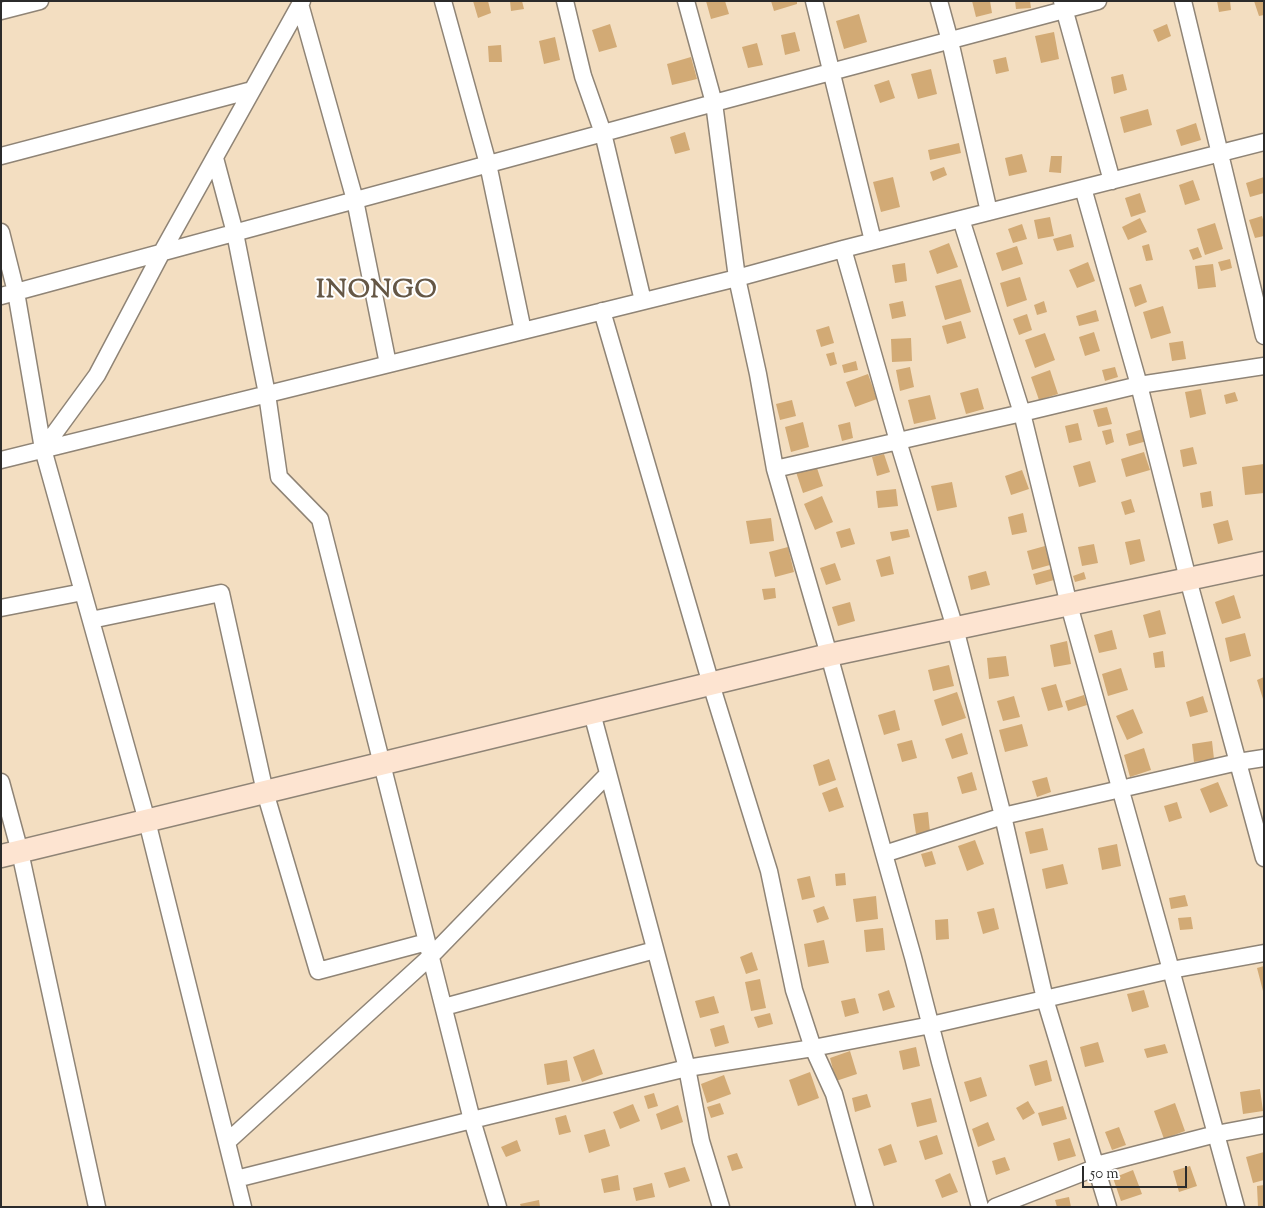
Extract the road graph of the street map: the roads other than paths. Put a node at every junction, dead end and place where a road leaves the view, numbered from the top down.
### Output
1 (40, 1) edge
2 (443, 1) edge
3 (565, 1) edge
4 (686, 1) edge
5 (814, 1) edge
6 (939, 1) edge
7 (1098, 1) edge
8 (1183, 1) edge
9 (301, 3) edge
10 (1063, 6) edge
11 (1, 11) edge
12 (950, 41) junction
13 (832, 72) junction
14 (252, 90) junction
15 (714, 103) junction
16 (603, 133) junction
17 (1264, 142) edge
18 (1220, 154) junction
19 (1, 156) edge
20 (215, 158) junction
21 (488, 164) junction
22 (1112, 181) junction
23 (1083, 188) junction
24 (355, 200) junction
25 (988, 212) junction
26 (961, 219) junction
27 (1, 232) edge
28 (235, 233) junction
29 (873, 241) junction
30 (843, 249) junction
31 (162, 252) junction
32 (737, 278) junction
33 (9, 294) edge
34 (643, 301) junction
35 (602, 311) junction
36 (523, 331) junction
37 (1264, 336) edge
38 (388, 364) junction
39 (1264, 366) edge
40 (1139, 385) junction
41 (267, 394) junction
42 (1022, 413) junction
43 (898, 441) junction
44 (44, 450) junction
45 (1, 460) edge
46 (775, 469) junction
47 (1264, 563) edge
48 (1188, 579) junction
49 (83, 592) junction
50 (1069, 605) junction
51 (1, 608) edge
52 (91, 620) junction
53 (955, 628) junction
54 (829, 655) junction
55 (712, 684) junction
56 (592, 713) junction
57 (1264, 758) edge
58 (1238, 762) junction
59 (382, 764) junction
60 (608, 774) junction
61 (1, 782) edge
62 (1120, 789) junction
63 (265, 792) junction
64 (1003, 816) junction
65 (147, 821) junction
66 (10, 854) edge
67 (884, 854) junction
68 (1264, 858) edge
69 (429, 949) junction
70 (655, 950) junction
71 (1264, 953) edge
72 (1171, 970) junction
73 (1045, 1000) junction
74 (444, 1007) junction
75 (931, 1025) junction
76 (812, 1048) junction
77 (687, 1068) junction
78 (472, 1120) junction
79 (1264, 1125) edge
80 (1216, 1134) junction
81 (227, 1142) junction
82 (1097, 1166) junction
83 (236, 1179) junction
84 (97, 1207) edge
85 (243, 1207) edge
86 (498, 1207) edge
87 (721, 1207) edge
88 (865, 1207) edge
89 (980, 1207) edge
90 (995, 1207) edge
91 (1108, 1207) edge
92 (1236, 1207) edge

1 - 11 street
2 - 21 street
3 - 16 street
4 - 15 street
5 - 13 street
6 - 12 street
7 - 10 street
8 - 18 street
9 - 14 street
9 - 24 street
10 - 12 street
10 - 22 street
12 - 13 street
12 - 25 street
13 - 15 street
13 - 29 street
14 - 19 street
14 - 20 street
15 - 16 street
15 - 32 street
16 - 21 street
16 - 34 street
17 - 18 street
18 - 22 street
18 - 37 street
20 - 28 street
20 - 31 street
21 - 24 street
21 - 36 street
22 - 23 street
23 - 25 street
23 - 40 street
24 - 28 street
24 - 38 street
25 - 26 street
26 - 29 street
26 - 42 street
27 - 33 street
28 - 31 street
28 - 41 street
29 - 30 street
30 - 32 street
30 - 43 street
31 - 33 street
31 - 44 street
32 - 34 street
32 - 46 street
33 - 44 street
34 - 35 street
35 - 36 street
35 - 55 street
36 - 38 street
38 - 41 street
39 - 40 street
40 - 42 street
40 - 48 street
41 - 44 street
41 - 59 street
42 - 43 street
42 - 50 street
43 - 46 street
43 - 53 street
44 - 45 street
44 - 49 street
46 - 54 street
47 - 48 street
48 - 50 street
48 - 58 street
49 - 51 street
49 - 52 street
50 - 53 street
50 - 62 street
52 - 63 street
52 - 65 street
53 - 54 street
53 - 64 street
54 - 55 street
54 - 67 street
55 - 56 street
55 - 76 street
56 - 59 street
56 - 60 street
57 - 58 street
58 - 62 street
58 - 68 street
59 - 63 street
59 - 69 street
60 - 69 street
60 - 70 street
61 - 66 street
62 - 64 street
62 - 72 street
63 - 65 street
63 - 69 street
64 - 67 street
64 - 73 street
65 - 66 street
65 - 81 street
66 - 84 street
67 - 75 street
69 - 74 street
69 - 81 street
70 - 74 street
70 - 77 street
71 - 72 street
72 - 73 street
72 - 80 street
73 - 75 street
73 - 82 street
74 - 78 street
75 - 76 street
75 - 89 street
76 - 77 street
76 - 88 street
77 - 78 street
77 - 87 street
78 - 83 street
78 - 86 street
79 - 80 street
80 - 82 street
80 - 92 street
81 - 83 street
82 - 90 street
82 - 91 street
83 - 85 street

